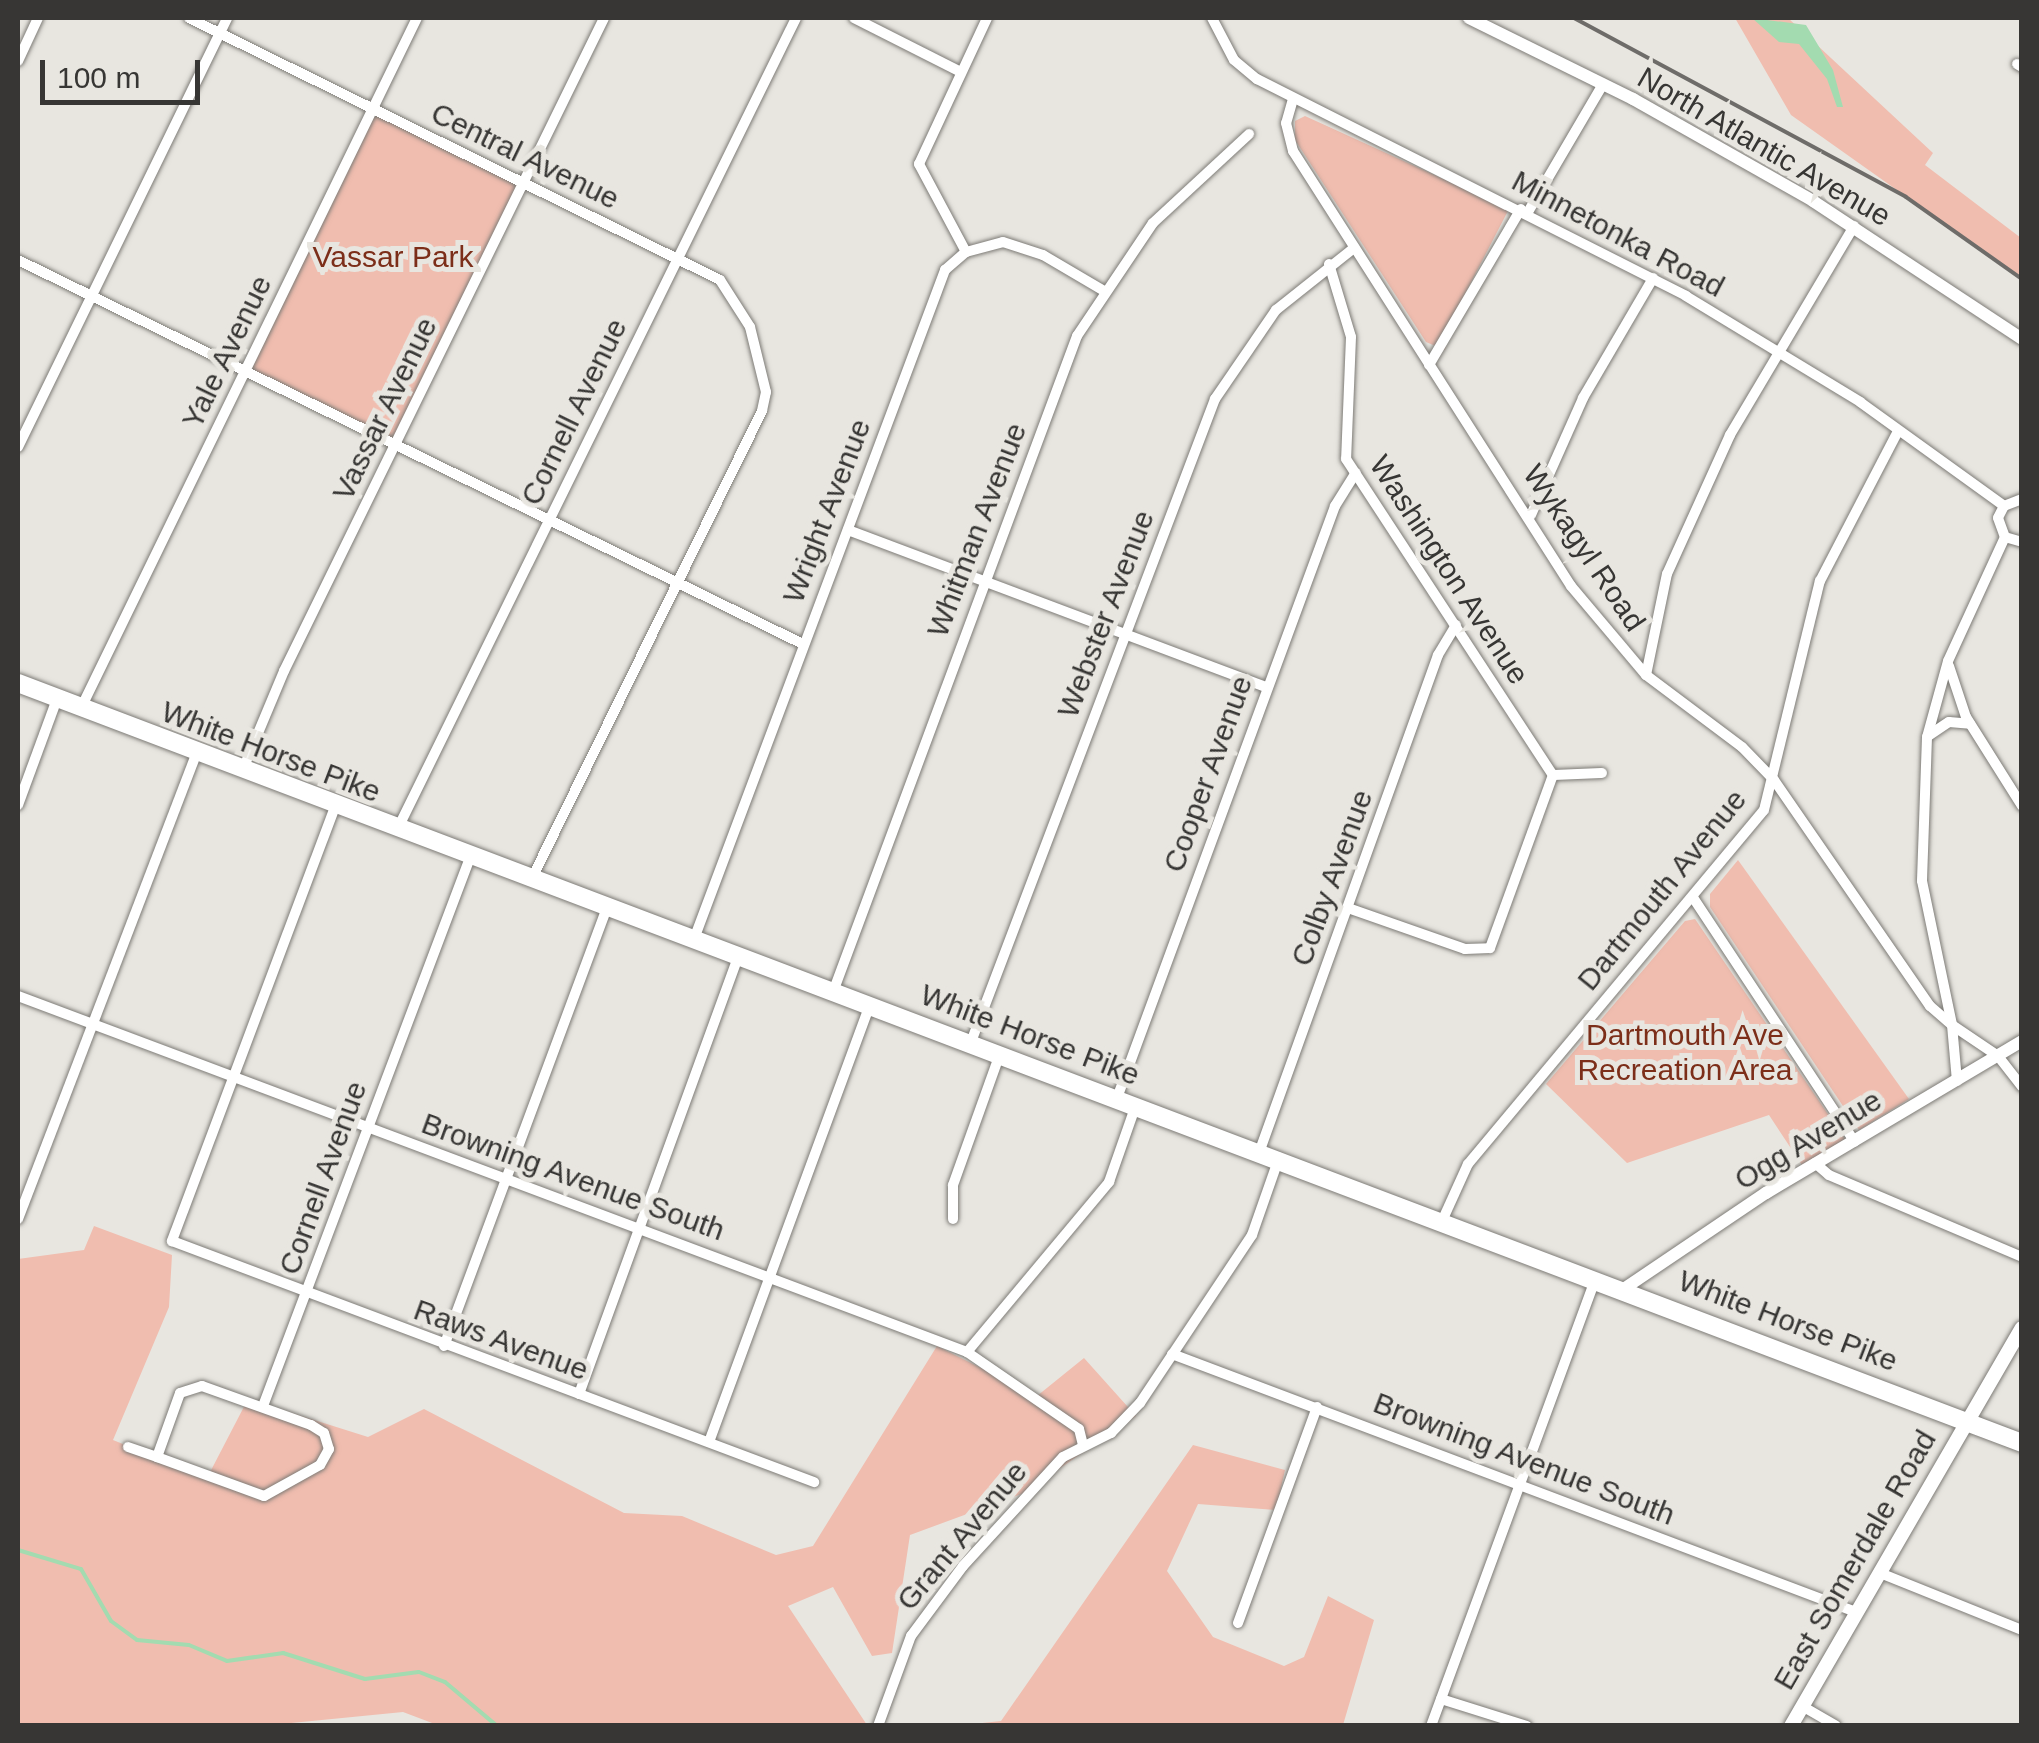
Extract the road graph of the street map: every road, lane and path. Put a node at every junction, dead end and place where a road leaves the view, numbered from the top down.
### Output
1 (38, 18) edge
2 (189, 18) edge
3 (228, 18) edge
4 (417, 18) edge
5 (604, 18) edge
6 (796, 18) edge
7 (854, 18) edge
8 (987, 18) edge
9 (1212, 18) edge
10 (1470, 18) edge
11 (220, 33) junction
12 (18, 61) edge
13 (959, 71) junction
14 (1603, 84) junction
15 (1294, 100) junction
16 (372, 109) junction
17 (1249, 134) dead end
18 (524, 182) junction
19 (1524, 211) junction
20 (1854, 226) junction
21 (1354, 248) junction
22 (966, 252) junction
23 (678, 258) junction
24 (18, 260) edge
25 (1329, 264) junction
26 (1653, 278) junction
27 (1104, 291) junction
28 (90, 297) junction
29 (2022, 339) edge
30 (1776, 351) junction
31 (1429, 365) junction
32 (245, 373) junction
33 (1898, 431) junction
34 (394, 445) junction
35 (18, 446) edge
36 (1356, 473) junction
37 (2022, 499) edge
38 (2004, 506) junction
39 (1531, 515) junction
40 (549, 520) junction
41 (848, 530) junction
42 (2005, 536) junction
43 (2022, 542) edge
44 (984, 581) junction
45 (678, 582) junction
46 (1456, 625) junction
47 (1126, 636) junction
48 (803, 644) junction
49 (1948, 661) junction
50 (1646, 675) junction
51 (18, 683) edge
52 (1266, 687) junction
53 (57, 699) junction
54 (80, 708) junction
55 (1972, 724) junction
56 (1927, 737) junction
57 (197, 752) junction
58 (242, 771) junction
59 (1602, 772) dead end
60 (1553, 775) junction
61 (1774, 780) junction
62 (18, 805) edge
63 (2022, 806) edge
64 (335, 807) junction
65 (397, 829) junction
66 (471, 855) junction
67 (532, 879) junction
68 (1694, 899) junction
69 (607, 907) junction
70 (1348, 908) junction
71 (694, 940) junction
72 (738, 956) junction
73 (833, 992) junction
74 (18, 996) edge
75 (870, 1005) junction
76 (92, 1023) junction
77 (1952, 1025) junction
78 (2022, 1041) edge
79 (971, 1042) junction
80 (1000, 1053) junction
81 (1998, 1056) junction
82 (232, 1075) junction
83 (1957, 1081) junction
84 (2022, 1087) edge
85 (1118, 1098) junction
86 (1136, 1104) junction
87 (368, 1130) junction
88 (1855, 1142) junction
89 (1260, 1150) junction
90 (1279, 1158) junction
91 (1815, 1163) junction
92 (506, 1177) junction
93 (18, 1219) edge
94 (953, 1219) dead end
95 (1444, 1220) junction
96 (638, 1226) junction
97 (2022, 1256) edge
98 (770, 1276) junction
99 (1597, 1277) junction
100 (1625, 1288) junction
101 (306, 1295) junction
102 (2022, 1328) edge
103 (444, 1346) junction
104 (967, 1352) junction
105 (1172, 1354) junction
106 (578, 1394) junction
107 (263, 1406) junction
108 (1317, 1406) junction
109 (1968, 1421) junction
110 (709, 1442) junction
111 (2022, 1443) edge
112 (1083, 1446) junction
113 (128, 1447) dead end
114 (157, 1457) junction
115 (814, 1482) dead end
116 (1522, 1486) junction
117 (1880, 1573) junction
118 (1856, 1612) junction
119 (1238, 1623) dead end
120 (2022, 1630) edge
121 (1441, 1699) junction
122 (1802, 1706) junction
123 (878, 1726) edge
124 (1431, 1726) edge
125 (1526, 1726) edge
126 (1791, 1726) edge
127 (1836, 1726) edge

1 - 12 street
2 - 11 street, Central Avenue
3 - 11 street
4 - 16 street, Yale Avenue
5 - 18 street, Vassar Avenue
6 - 23 street, Cornell Avenue
7 - 13 street
8 - 13 street
9 - 15 street, Minnetonka Road
10 - 14 street, North Atlantic Avenue
11 - 16 street, Central Avenue
11 - 28 street
13 - 22 street
14 - 19 street
14 - 20 street, North Atlantic Avenue
15 - 19 street, Minnetonka Road
15 - 21 street, Wykagyl Road
16 - 18 street, Central Avenue
16 - 32 street, Yale Avenue
17 - 27 street, Whitman Avenue
18 - 23 street, Central Avenue
18 - 34 street, Vassar Avenue
19 - 26 street, Minnetonka Road
19 - 31 street
20 - 29 street, North Atlantic Avenue
20 - 30 street
21 - 25 street, Webster Avenue
21 - 31 street, Wykagyl Road
22 - 27 street
22 - 41 street, Wright Avenue
23 - 40 street, Cornell Avenue
23 - 45 street, Central Avenue
24 - 28 street
25 - 36 street, Washington Avenue
25 - 47 street, Webster Avenue
26 - 30 street, Minnetonka Road
26 - 39 street
27 - 44 street, Whitman Avenue
28 - 32 street
28 - 35 street
30 - 33 street, Minnetonka Road
30 - 50 street
31 - 39 street, Wykagyl Road
32 - 34 street
32 - 54 street, Yale Avenue
33 - 38 street, Minnetonka Road
33 - 61 street, Dartmouth Avenue
34 - 40 street
34 - 58 street, Vassar Avenue
36 - 46 street, Washington Avenue
36 - 52 street, Cooper Avenue
37 - 38 street
38 - 42 street
39 - 50 street, Wykagyl Road
40 - 45 street
40 - 65 street, Cornell Avenue
41 - 44 street
41 - 48 street, Wright Avenue
42 - 43 street
42 - 49 street
44 - 47 street
44 - 73 street, Whitman Avenue
45 - 48 street
45 - 67 street
46 - 60 street, Washington Avenue
46 - 70 street, Colby Avenue
47 - 52 street
47 - 79 street, Webster Avenue
48 - 71 street, Wright Avenue
49 - 55 street
49 - 56 street
50 - 61 street, Wykagyl Road
51 - 53 highway, White Horse Pike
52 - 85 street, Cooper Avenue
53 - 54 highway, White Horse Pike
53 - 62 street
54 - 57 highway, White Horse Pike
55 - 56 street
55 - 63 street
56 - 77 street
57 - 58 highway, White Horse Pike
57 - 76 street
58 - 64 highway, White Horse Pike
59 - 60 street
60 - 70 street
61 - 68 street, Dartmouth Avenue
61 - 77 street, Wykagyl Road
64 - 65 highway, White Horse Pike
64 - 82 street
65 - 66 highway, White Horse Pike
66 - 67 highway, White Horse Pike
66 - 87 street, Cornell Avenue
67 - 69 highway, White Horse Pike
68 - 88 street
68 - 95 street, Dartmouth Avenue
69 - 71 highway, White Horse Pike
69 - 92 street
70 - 89 street, Colby Avenue
71 - 72 highway, White Horse Pike
72 - 73 highway, White Horse Pike
72 - 96 street
73 - 75 highway, White Horse Pike
74 - 76 street, Browning Avenue South
75 - 79 highway, White Horse Pike
75 - 98 street
76 - 82 street, Browning Avenue South
76 - 93 street
77 - 81 street, Wykagyl Road
77 - 83 street
78 - 81 street, Ogg Avenue
79 - 80 highway, White Horse Pike
80 - 85 highway, White Horse Pike
80 - 94 street
81 - 83 street, Ogg Avenue
81 - 84 street, Wykagyl Road
82 - 87 street, Browning Avenue South
82 - 101 street, Raws Avenue
83 - 88 street, Ogg Avenue
85 - 86 highway, White Horse Pike
86 - 89 highway, White Horse Pike
86 - 104 street
87 - 92 street, Browning Avenue South
87 - 101 street, Cornell Avenue
88 - 91 street, Ogg Avenue
89 - 90 highway, White Horse Pike
90 - 95 highway, White Horse Pike
90 - 105 street, Grant Avenue
91 - 97 street
91 - 100 street, Ogg Avenue
92 - 96 street, Browning Avenue South
92 - 103 street
95 - 99 highway, White Horse Pike
96 - 98 street, Browning Avenue South
96 - 106 street
98 - 104 street, Browning Avenue South
98 - 110 street
99 - 100 highway, White Horse Pike
99 - 116 street
100 - 109 highway, White Horse Pike
101 - 103 street, Raws Avenue
101 - 107 street, Cornell Avenue
102 - 109 main road, East Somerdale Road
103 - 106 street, Raws Avenue
104 - 112 street, Browning Avenue South
105 - 108 street, Browning Avenue South
105 - 112 street, Grant Avenue
106 - 110 street, Raws Avenue
107 - 114 street
107 - 114 street
108 - 116 street, Browning Avenue South
108 - 119 street
109 - 111 highway, White Horse Pike
109 - 117 main road, East Somerdale Road
110 - 115 street, Raws Avenue
112 - 123 street, Grant Avenue
113 - 114 street
116 - 118 street, Browning Avenue South
116 - 121 street
117 - 118 main road, East Somerdale Road
117 - 120 street
118 - 122 main road, East Somerdale Road
121 - 124 street
121 - 125 street
122 - 126 main road, East Somerdale Road
122 - 127 street

